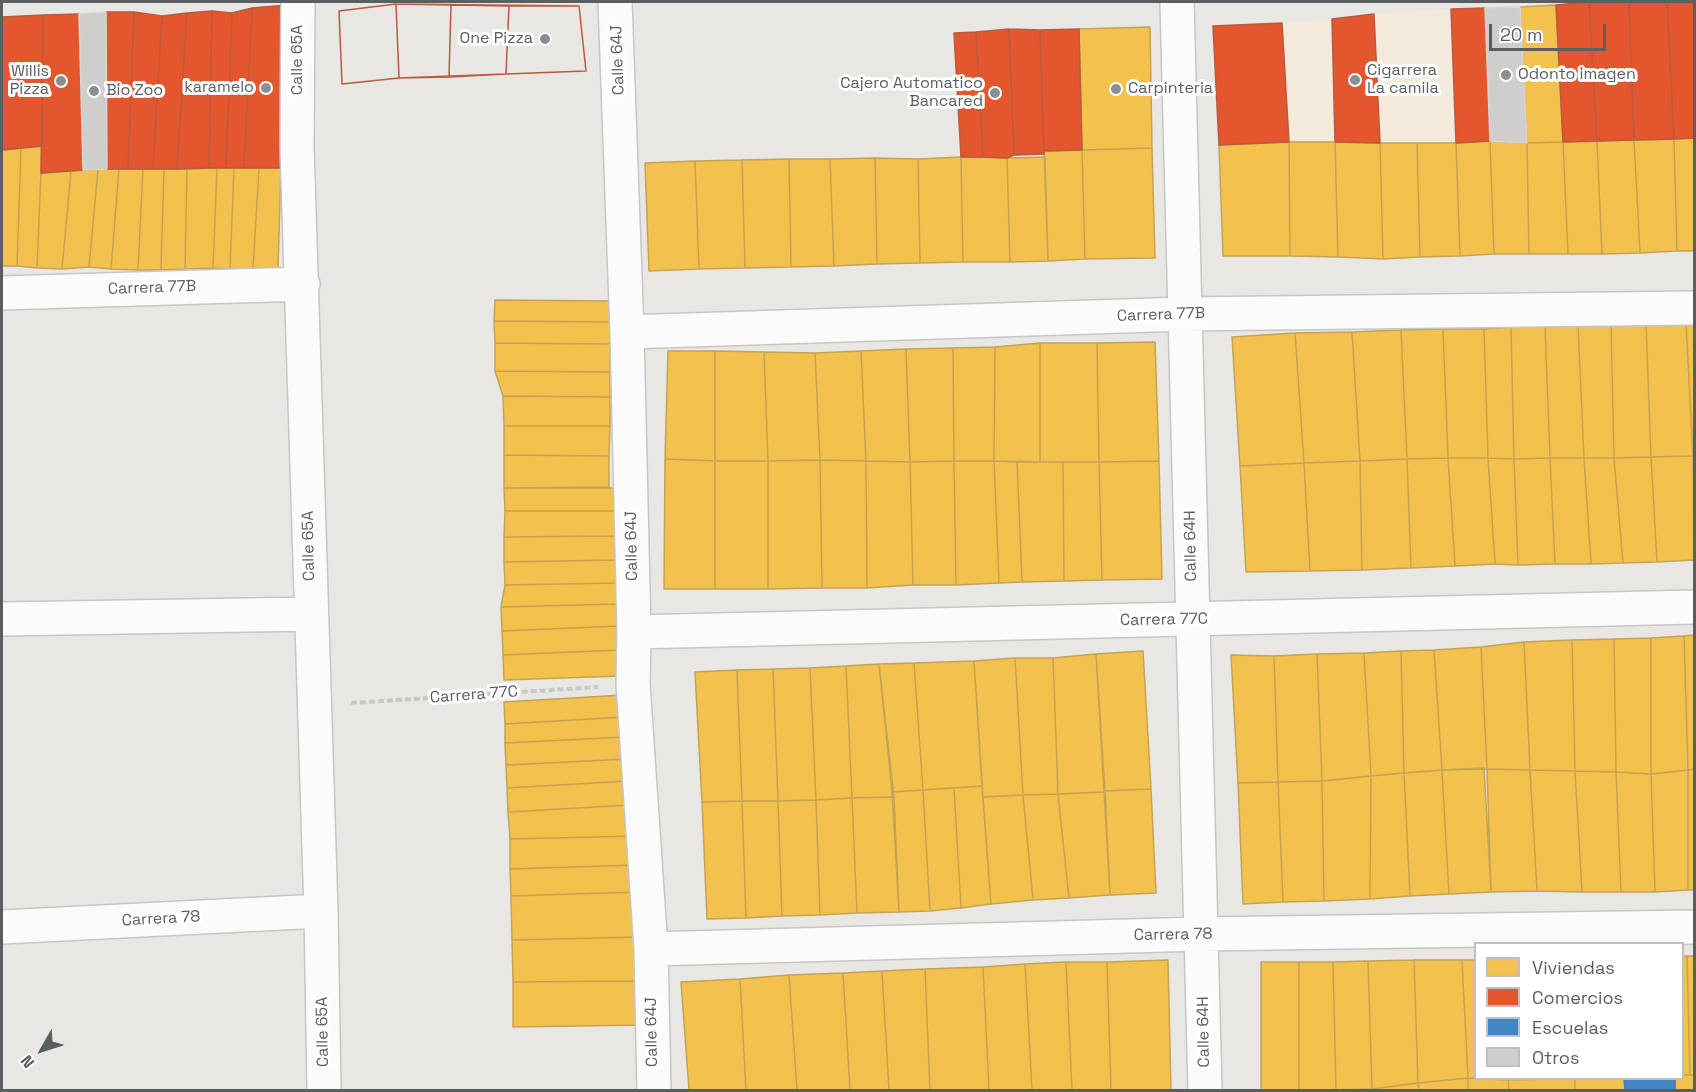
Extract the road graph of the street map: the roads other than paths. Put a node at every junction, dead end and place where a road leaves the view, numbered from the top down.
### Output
1 (298, 2) edge
2 (615, 2) edge
3 (1177, 2) edge
4 (303, 284) junction
5 (2, 293) edge
6 (1695, 308) edge
7 (1185, 314) junction
8 (627, 332) junction
9 (1695, 607) edge
10 (311, 614) junction
11 (2, 619) edge
12 (1193, 619) junction
13 (634, 632) junction
14 (321, 911) junction
15 (2, 927) edge
16 (1695, 927) edge
17 (1202, 934) junction
18 (651, 949) junction
19 (324, 1090) edge
20 (654, 1090) edge
21 (1206, 1090) edge

1 - 4 street, Calle 65A
2 - 8 street, Calle 64J
3 - 7 street, Calle 64H
4 - 5 street, Carrera 77B
4 - 10 street, Calle 65A
6 - 7 street, Carrera 77B
7 - 8 street, Carrera 77B
7 - 12 street, Calle 64H
8 - 13 street, Calle 64J
9 - 12 street, Carrera 77C
10 - 11 street
10 - 14 street, Calle 65A
12 - 13 street, Carrera 77C
12 - 17 street, Calle 64H
13 - 18 street, Calle 64J
14 - 15 street, Carrera 78
14 - 19 street, Calle 65A
16 - 17 street, Carrera 78
17 - 18 street, Carrera 78
17 - 21 street, Calle 64H
18 - 20 street, Calle 64J

